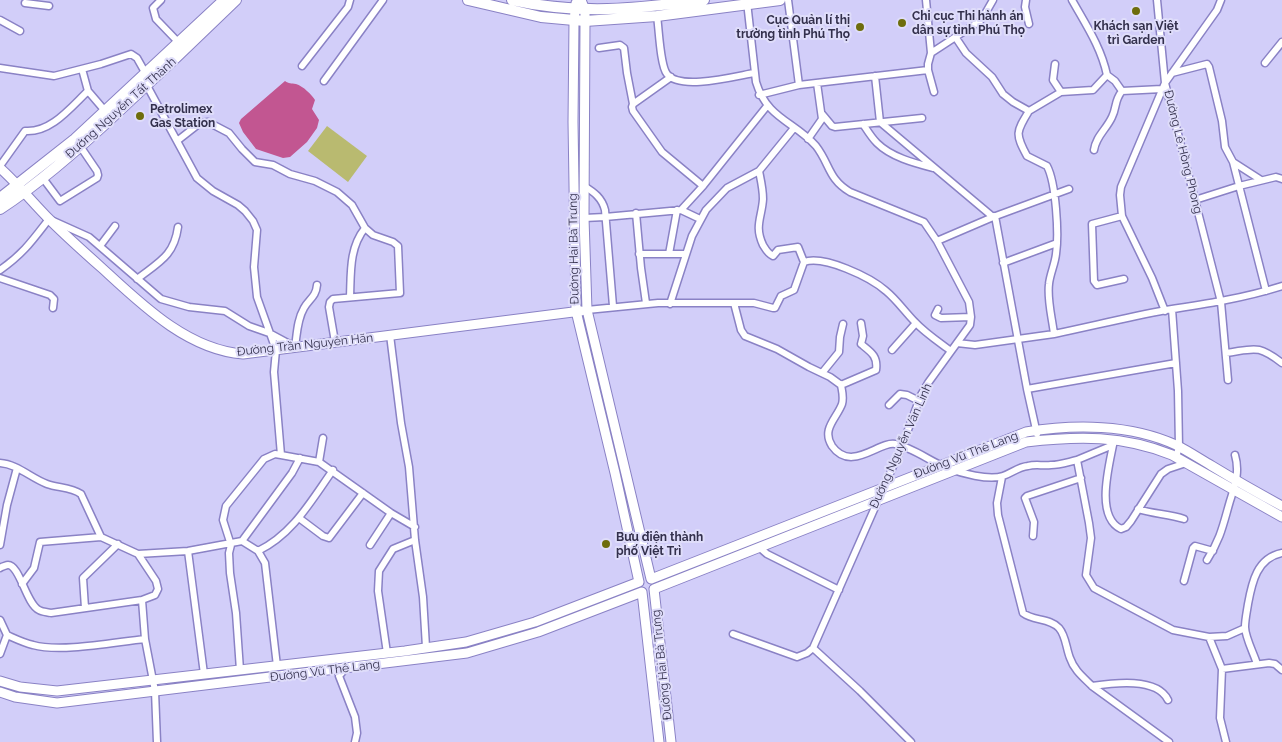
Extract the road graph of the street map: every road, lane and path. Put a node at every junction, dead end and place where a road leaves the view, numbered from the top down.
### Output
1 (153, 0) edge
2 (161, 0) edge
3 (224, 0) edge
4 (236, 0) edge
5 (350, 0) edge
6 (382, 0) edge
7 (468, 0) edge
8 (512, 0) edge
9 (581, 0) edge
10 (704, 0) edge
11 (780, 0) edge
12 (788, 0) edge
13 (926, 0) edge
14 (993, 0) edge
15 (1026, 0) edge
16 (1072, 0) edge
17 (1157, 0) edge
18 (1221, 0) edge
19 (24, 1) edge
20 (527, 1) edge
21 (747, 2) edge
22 (561, 4) edge
23 (49, 6) dead end
24 (153, 8) junction
25 (575, 10) edge
26 (592, 13) junction
27 (657, 16) junction
28 (558, 19) junction
29 (0, 20) edge
30 (1029, 24) dead end
31 (20, 31) dead end
32 (956, 38) junction
33 (1282, 42) edge
34 (182, 47) junction
35 (600, 48) dead end
36 (931, 53) junction
37 (1265, 62) dead end
38 (1055, 64) dead end
39 (302, 66) dead end
40 (0, 68) edge
41 (82, 69) junction
42 (928, 70) junction
43 (754, 73) junction
44 (1171, 74) junction
45 (1107, 75) junction
46 (875, 76) junction
47 (671, 77) junction
48 (145, 79) junction
49 (324, 80) dead end
50 (817, 83) junction
51 (798, 85) junction
52 (1164, 86) junction
53 (88, 91) junction
54 (1122, 91) junction
55 (934, 92) dead end
56 (1061, 92) junction
57 (759, 95) junction
58 (633, 104) junction
59 (767, 106) junction
60 (1029, 111) junction
61 (106, 112) junction
62 (822, 114) junction
63 (922, 118) dead end
64 (880, 122) junction
65 (863, 124) junction
66 (794, 128) junction
67 (808, 139) junction
68 (177, 141) junction
69 (80, 146) junction
70 (1094, 150) dead end
71 (1233, 162) junction
72 (0, 167) edge
73 (934, 168) junction
74 (759, 172) junction
75 (42, 177) junction
76 (1282, 179) edge
77 (1262, 181) junction
78 (584, 186) junction
79 (703, 186) junction
80 (1239, 186) junction
81 (21, 188) junction
82 (1069, 189) dead end
83 (1054, 195) junction
84 (0, 198) edge
85 (1195, 200) junction
86 (0, 209) edge
87 (679, 210) junction
88 (636, 213) junction
89 (1122, 216) junction
90 (605, 217) junction
91 (994, 217) junction
92 (584, 218) junction
93 (49, 219) junction
94 (700, 219) junction
95 (115, 226) dead end
96 (178, 227) dead end
97 (365, 228) junction
98 (937, 241) junction
99 (1057, 243) junction
100 (100, 246) junction
101 (639, 254) junction
102 (669, 254) junction
103 (686, 254) junction
104 (804, 262) junction
105 (1003, 263) junction
106 (0, 270) edge
107 (0, 278) edge
108 (137, 279) junction
109 (1124, 279) dead end
110 (317, 285) dead end
111 (1282, 286) edge
112 (1266, 291) junction
113 (350, 297) junction
114 (1221, 302) junction
115 (734, 303) junction
116 (646, 304) junction
117 (670, 304) junction
118 (613, 306) junction
119 (53, 308) dead end
120 (938, 309) dead end
121 (587, 310) junction
122 (1169, 310) junction
123 (576, 311) junction
124 (971, 317) junction
125 (861, 323) dead end
126 (916, 323) junction
127 (843, 324) dead end
128 (269, 333) junction
129 (1054, 334) junction
130 (390, 335) junction
131 (1017, 339) junction
132 (335, 342) junction
133 (957, 343) junction
134 (296, 347) junction
135 (276, 350) junction
136 (892, 350) dead end
137 (951, 351) junction
138 (1226, 353) junction
139 (1176, 363) junction
140 (1282, 363) edge
141 (822, 373) junction
142 (1228, 380) dead end
143 (841, 385) junction
144 (1027, 389) junction
145 (919, 401) junction
146 (889, 405) dead end
147 (1037, 430) junction
148 (323, 438) dead end
149 (1038, 440) junction
150 (1113, 443) junction
151 (902, 446) junction
152 (1179, 447) junction
153 (281, 455) junction
154 (1235, 455) dead end
155 (1176, 457) junction
156 (300, 458) junction
157 (1077, 460) junction
158 (319, 462) junction
159 (0, 463) edge
160 (1186, 463) junction
161 (938, 465) junction
162 (18, 468) junction
163 (333, 470) junction
164 (953, 470) junction
165 (1002, 477) junction
166 (1081, 478) junction
167 (1237, 480) junction
168 (883, 487) junction
169 (1234, 490) junction
170 (363, 493) junction
171 (877, 501) junction
172 (1282, 506) edge
173 (1138, 509) junction
174 (390, 513) junction
175 (1280, 516) edge
176 (299, 518) junction
177 (1184, 519) dead end
178 (415, 527) junction
179 (1033, 536) dead end
180 (101, 537) junction
181 (415, 540) junction
182 (242, 542) junction
183 (118, 544) junction
184 (231, 544) junction
185 (0, 545) edge
186 (370, 545) dead end
187 (759, 547) junction
188 (188, 551) junction
189 (258, 551) junction
190 (1213, 551) junction
191 (1282, 553) edge
192 (138, 554) junction
193 (1207, 560) dead end
194 (0, 568) edge
195 (651, 578) junction
196 (1184, 581) dead end
197 (639, 582) junction
198 (22, 584) junction
199 (654, 588) junction
200 (839, 590) junction
201 (642, 592) junction
202 (142, 600) junction
203 (85, 608) junction
204 (0, 620) edge
205 (1245, 628) junction
206 (733, 634) dead end
207 (8, 635) junction
208 (1209, 637) junction
209 (145, 639) junction
210 (468, 641) junction
211 (426, 647) junction
212 (813, 648) junction
213 (471, 652) junction
214 (0, 653) edge
215 (387, 653) junction
216 (1257, 664) junction
217 (277, 666) junction
218 (345, 669) junction
219 (1222, 669) junction
220 (240, 670) junction
221 (1282, 670) edge
222 (204, 674) junction
223 (152, 680) junction
224 (0, 681) edge
225 (1092, 686) junction
226 (154, 691) junction
227 (0, 692) edge
228 (1168, 700) dead end
229 (158, 742) edge
230 (355, 742) edge
231 (659, 742) edge
232 (671, 742) edge
233 (911, 742) edge
234 (1169, 742) edge
235 (1226, 742) edge

1 - 24 street
2 - 24 street
3 - 34 main road, Đường Nguyễn Tất Thành
4 - 34 main road, Đường Nguyễn Tất Thành
5 - 39 street
6 - 49 street
7 - 28 main road
8 - 20 main road
9 - 26 street, Đường Hai Bà Trưng
10 - 26 main road
11 - 21 main road
12 - 51 street
13 - 36 street
14 - 32 street
15 - 30 street
16 - 45 street
17 - 52 street, Đường Lê Hồng Phong
18 - 44 street
19 - 23 street
20 - 22 main road
21 - 27 main road
21 - 43 street
22 - 25 main road
22 - 28 street
24 - 34 street
25 - 26 main road
25 - 28 main road
25 - 123 street, Đường Hai Bà Trưng
26 - 27 main road
26 - 78 street, Đường Hai Bà Trưng
27 - 47 street
29 - 31 street
32 - 36 street
32 - 60 street
33 - 37 street
34 - 48 main road, Đường Nguyễn Tất Thành
35 - 58 street
36 - 42 street
38 - 56 street
40 - 41 street
41 - 48 street
41 - 53 street
42 - 46 street
42 - 55 street
43 - 47 street
43 - 57 street
44 - 52 street
44 - 71 street
45 - 54 street
45 - 56 street
46 - 50 street
46 - 64 street
47 - 58 street
48 - 61 main road, Đường Nguyễn Tất Thành
48 - 68 street
48 - 69 main road, Đường Nguyễn Tất Thành
50 - 51 street
50 - 62 street
51 - 57 street
52 - 54 street
52 - 85 street, Đường Lê Hồng Phong
52 - 89 street
53 - 61 street
53 - 72 street
54 - 70 street
56 - 60 street
57 - 59 street
58 - 79 street
59 - 66 street
59 - 79 street
60 - 83 street
61 - 81 main road, Đường Nguyễn Tất Thành
62 - 65 street
62 - 67 street
63 - 64 street
64 - 65 street
64 - 73 street
65 - 73 street
66 - 67 street
66 - 74 street
67 - 98 street
68 - 97 street
68 - 128 street
69 - 75 main road, Đường Nguyễn Tất Thành
69 - 75 street
71 - 77 street
71 - 80 street
72 - 81 street, Đường Trần Nguyên Hãn
73 - 91 street
74 - 94 street
74 - 104 street
75 - 81 main road, Đường Nguyễn Tất Thành
76 - 77 street
77 - 80 street
78 - 90 street
78 - 92 street, Đường Hai Bà Trưng
79 - 87 street
80 - 85 street
80 - 112 street
81 - 84 main road, Đường Nguyễn Tất Thành
81 - 86 main road, Đường Nguyễn Tất Thành
81 - 93 street, Đường Trần Nguyên Hãn
82 - 83 street
83 - 91 street
83 - 99 street
85 - 114 street, Đường Lê Hồng Phong
87 - 88 street
87 - 94 street
87 - 102 street
88 - 90 street
88 - 101 street
89 - 109 street
89 - 122 street
90 - 92 street
90 - 118 street
91 - 98 street
91 - 105 street
92 - 121 street, Đường Hai Bà Trưng
93 - 100 street
93 - 106 street
93 - 135 street, Đường Trần Nguyên Hãn
94 - 103 street
95 - 100 street
96 - 108 street
97 - 113 street
97 - 113 street
98 - 124 street
99 - 105 street
99 - 129 street
100 - 108 street
101 - 102 street
101 - 116 street
102 - 103 street
103 - 117 street
104 - 115 street
104 - 126 street
105 - 131 street
107 - 119 street
108 - 128 street
110 - 134 street
111 - 112 street
112 - 114 street
113 - 132 street
114 - 122 street
114 - 138 street, Đường Lê Hồng Phong
115 - 117 street
115 - 141 street
116 - 117 street
116 - 118 street
118 - 121 street
120 - 124 street
121 - 123 street, Đường Trần Nguyên Hãn
121 - 195 street, Đường Hai Bà Trưng
122 - 129 street
122 - 139 street
123 - 130 street, Đường Trần Nguyên Hãn
123 - 197 street, Đường Hai Bà Trưng
124 - 133 street, Đường Nguyễn Văn Linh
125 - 143 street
126 - 136 street
126 - 137 street
127 - 141 street
128 - 134 street
128 - 135 street
129 - 131 street
130 - 132 street, Đường Trần Nguyên Hãn
130 - 178 street
131 - 133 street
131 - 144 street
132 - 134 street, Đường Trần Nguyên Hãn
133 - 137 street, Đường Nguyễn Văn Linh
134 - 135 street, Đường Trần Nguyên Hãn
135 - 153 street
137 - 145 street, Đường Nguyễn Văn Linh
138 - 140 street
138 - 142 street, Đường Lê Hồng Phong
139 - 144 street
139 - 152 street
141 - 143 street
143 - 151 street
144 - 147 street
145 - 146 street
145 - 151 street, Đường Nguyễn Văn Linh
147 - 149 street
147 - 152 street, Đường Vũ Thê Lang
147 - 161 street, Đường Vũ Thê Lang
148 - 158 street
149 - 150 street, Đường Vũ Thê Lang
149 - 164 street, Đường Vũ Thê Lang
150 - 155 street, Đường Vũ Thê Lang
150 - 157 street
150 - 173 street
151 - 161 street
151 - 168 street, Đường Nguyễn Văn Linh
152 - 155 street
152 - 167 street, Đường Vũ Thê Lang
153 - 156 street
153 - 184 street
154 - 167 street
155 - 160 street, Đường Vũ Thê Lang
156 - 158 street
156 - 182 street
157 - 165 street
157 - 166 street
158 - 163 street
159 - 162 street
160 - 169 street, Đường Vũ Thê Lang
160 - 173 street
161 - 164 street
161 - 168 street, Đường Vũ Thê Lang
162 - 180 street
162 - 185 street
163 - 170 street
163 - 176 street
164 - 165 street
164 - 171 street, Đường Vũ Thê Lang
165 - 225 street
166 - 179 street
166 - 208 street
167 - 169 street
167 - 172 street, Đường Vũ Thê Lang
168 - 171 street, Đường Nguyễn Văn Linh
168 - 195 street, Đường Vũ Thê Lang
169 - 175 street, Đường Vũ Thê Lang
169 - 190 street
170 - 174 street
170 - 176 street
171 - 187 street, Đường Vũ Thê Lang
171 - 200 street, Đường Nguyễn Văn Linh
172 - 175 street
173 - 177 street
174 - 178 street
174 - 186 street
176 - 189 street
178 - 181 street
180 - 183 street
180 - 198 street
181 - 211 street
181 - 215 street
182 - 184 street
182 - 189 street
183 - 192 street
183 - 203 street
184 - 188 street
184 - 220 street
187 - 199 street, Đường Vũ Thê Lang
187 - 200 street
188 - 192 street
188 - 222 street
189 - 217 street
190 - 193 street
190 - 196 street
191 - 205 street
192 - 202 street
194 - 198 street
195 - 197 street
195 - 199 street
197 - 201 street
197 - 210 street, Đường Vũ Thê Lang
198 - 203 street
199 - 201 street
199 - 232 street, Đường Hai Bà Trưng
200 - 212 street, Đường Nguyễn Văn Linh
201 - 213 street, Đường Vũ Thê Lang
201 - 231 street, Đường Hai Bà Trưng
202 - 203 street
202 - 209 street
204 - 207 street
205 - 208 street
205 - 216 street
206 - 212 street
207 - 209 street
207 - 214 street
208 - 219 street
209 - 223 street
210 - 211 street, Đường Vũ Thê Lang
210 - 213 street
211 - 215 street, Đường Vũ Thê Lang
212 - 233 street
213 - 218 street, Đường Vũ Thê Lang
215 - 217 street, Đường Vũ Thê Lang
216 - 219 street
216 - 221 street
217 - 220 street, Đường Vũ Thê Lang
218 - 226 street, Đường Vũ Thê Lang
218 - 230 street
219 - 235 street
220 - 222 street, Đường Vũ Thê Lang
222 - 223 street, Đường Vũ Thê Lang
223 - 224 street, Đường Vũ Thê Lang
223 - 226 street
225 - 228 street
225 - 234 street
226 - 227 street, Đường Vũ Thê Lang
226 - 229 street

